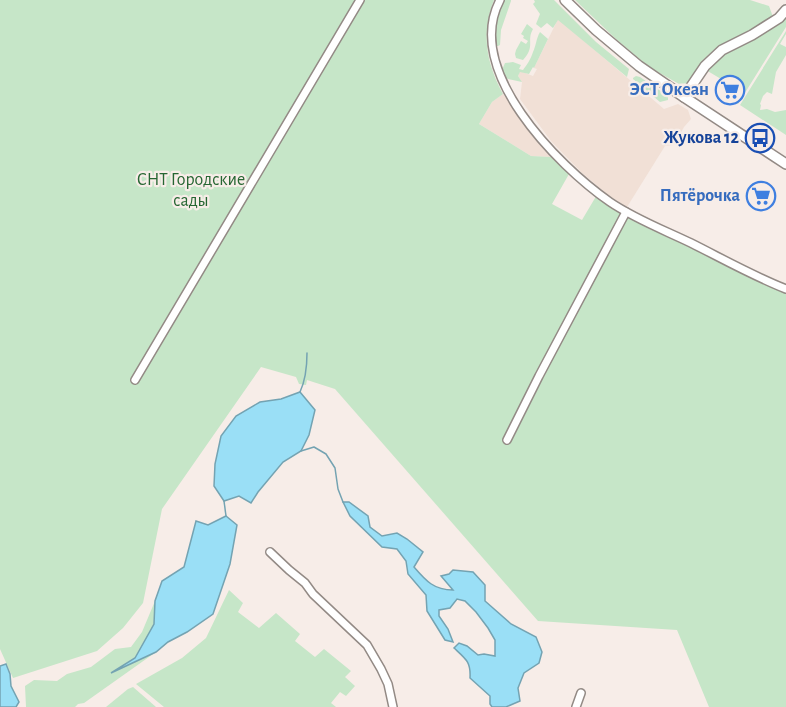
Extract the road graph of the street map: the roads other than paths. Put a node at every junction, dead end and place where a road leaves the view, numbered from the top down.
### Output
1 (360, 0) edge
2 (500, 0) edge
3 (565, 0) edge
4 (786, 10) edge
5 (684, 97) junction
6 (786, 164) edge
7 (626, 212) junction
8 (786, 289) edge
9 (135, 380) dead end
10 (507, 440) dead end
11 (270, 552) dead end
12 (581, 693) dead end
13 (393, 707) edge
14 (576, 707) edge

1 - 9 street
2 - 7 street
3 - 5 main road
4 - 5 main road
5 - 6 main road
7 - 8 street
7 - 10 street
11 - 13 street
12 - 14 street

